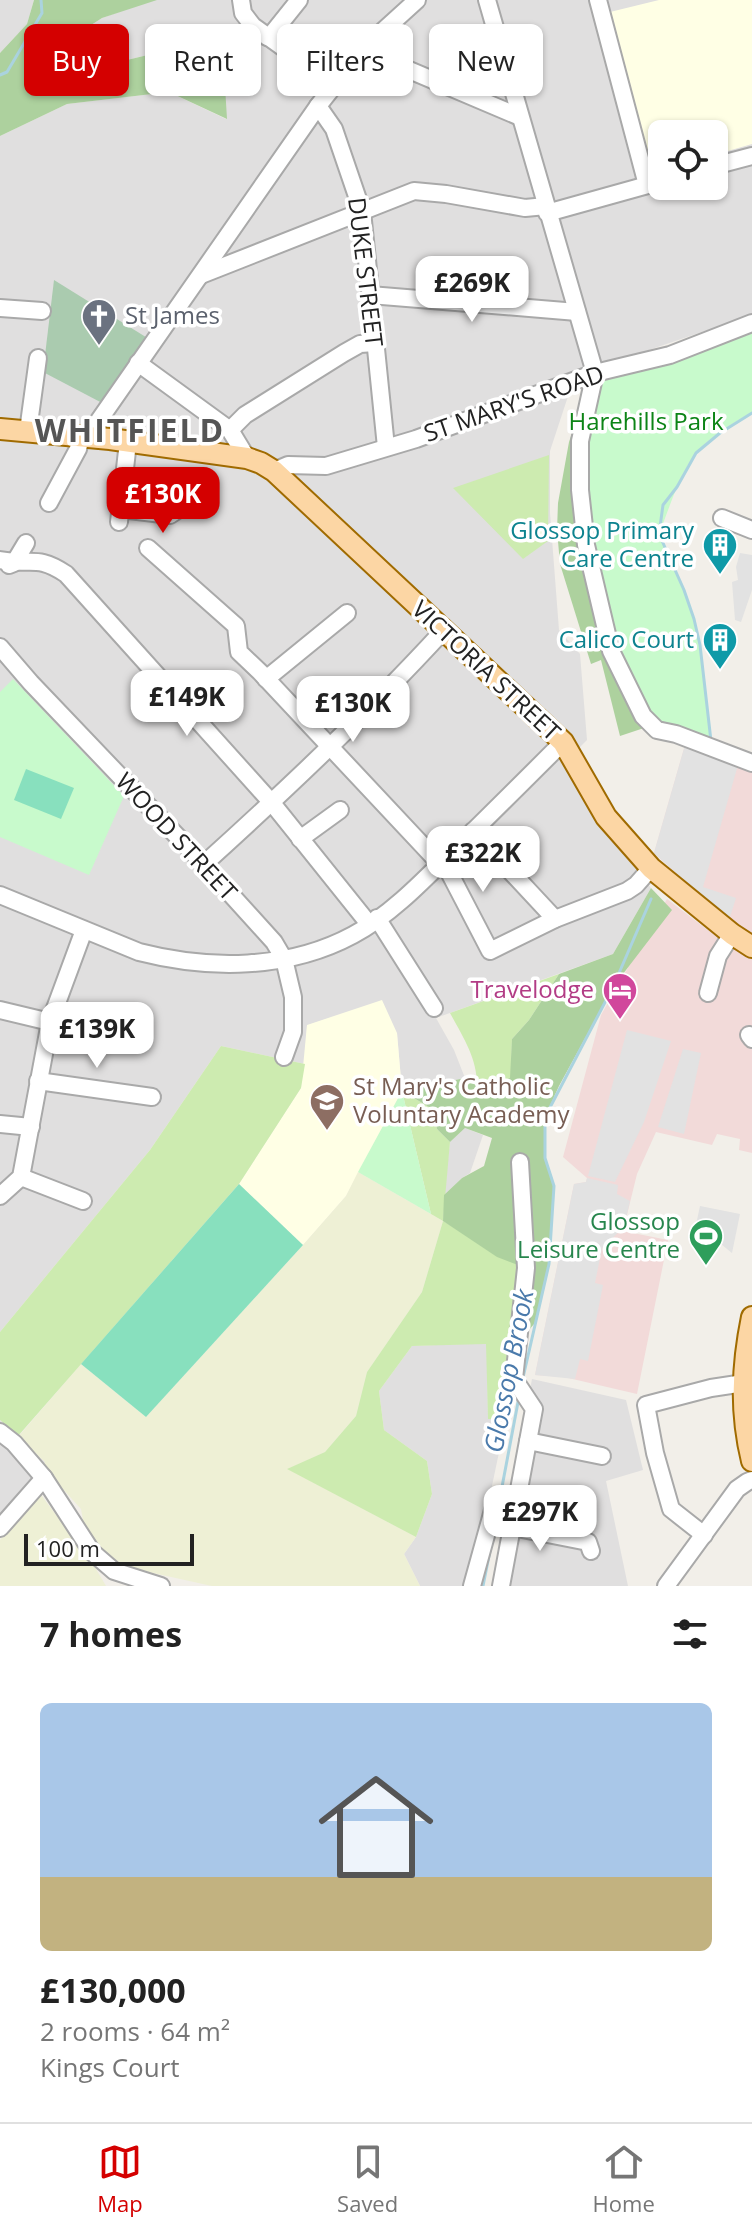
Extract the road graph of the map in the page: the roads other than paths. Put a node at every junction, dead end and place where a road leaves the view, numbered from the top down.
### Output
1 (241, 0) edge
2 (299, 0) edge
3 (417, 0) edge
4 (487, 0) edge
5 (598, 0) edge
6 (391, 24) edge
7 (267, 37) junction
8 (277, 44) edge
9 (413, 72) edge
10 (325, 96) edge
11 (318, 106) junction
12 (520, 117) junction
13 (752, 156) edge
14 (648, 161) edge
15 (728, 162) edge
16 (648, 185) edge
17 (546, 210) junction
18 (362, 211) junction
19 (199, 276) junction
20 (370, 295) junction
21 (0, 308) edge
22 (42, 311) dead end
23 (577, 312) junction
24 (752, 323) edge
25 (375, 343) junction
26 (38, 358) dead end
27 (138, 363) junction
28 (595, 373) junction
29 (0, 429) edge
30 (230, 430) junction
31 (28, 431) junction
32 (86, 438) junction
33 (128, 442) junction
34 (386, 447) junction
35 (247, 458) junction
36 (274, 471) junction
37 (49, 503) dead end
38 (185, 509) dead end
39 (722, 518) dead end
40 (752, 530) edge
41 (26, 543) dead end
42 (148, 548) dead end
43 (5, 564) edge
44 (347, 613) dead end
45 (443, 631) junction
46 (0, 647) edge
47 (266, 679) junction
48 (563, 742) junction
49 (329, 747) junction
50 (752, 763) edge
51 (272, 803) junction
52 (340, 810) dead end
53 (473, 831) junction
54 (300, 839) junction
55 (441, 863) junction
56 (203, 865) junction
57 (651, 868) junction
58 (0, 895) edge
59 (555, 919) junction
60 (373, 921) junction
61 (84, 930) junction
62 (732, 934) junction
63 (752, 947) edge
64 (284, 959) junction
65 (708, 993) dead end
66 (434, 1008) dead end
67 (0, 1010) edge
68 (50, 1022) junction
69 (284, 1057) dead end
70 (38, 1081) junction
71 (152, 1097) dead end
72 (0, 1124) edge
73 (31, 1127) junction
74 (520, 1162) dead end
75 (21, 1177) junction
76 (0, 1196) edge
77 (83, 1201) dead end
78 (752, 1317) edge
79 (746, 1388) edge
80 (0, 1432) edge
81 (528, 1441) junction
82 (602, 1456) dead end
83 (752, 1461) edge
84 (44, 1478) junction
85 (752, 1480) edge
86 (493, 1510) dead end
87 (512, 1527) junction
88 (0, 1528) edge
89 (704, 1535) junction
90 (591, 1551) dead end
91 (161, 1586) edge
92 (472, 1586) edge
93 (501, 1586) edge
94 (666, 1586) edge

1 - 7 street
2 - 7 street
3 - 6 street
4 - 12 street
5 - 14 street
7 - 8 street
9 - 12 street
10 - 11 street
11 - 18 street, DUKE STREET
11 - 19 street
12 - 17 street
13 - 15 street
16 - 17 street
17 - 18 street
17 - 23 street
18 - 19 street
18 - 20 street, DUKE STREET
19 - 27 street
20 - 23 street
20 - 25 street, DUKE STREET
21 - 22 street
23 - 28 street
24 - 28 street, ST MARY'S ROAD
25 - 30 street
25 - 34 street, DUKE STREET
26 - 31 street
27 - 30 street
27 - 32 street
28 - 34 street, ST MARY'S ROAD
28 - 50 street
29 - 31 main road, VICTORIA STREET
30 - 35 street
31 - 32 main road, VICTORIA STREET
32 - 33 main road, VICTORIA STREET
32 - 37 street
33 - 35 main road, VICTORIA STREET
33 - 38 street
34 - 36 street, ST MARY'S ROAD
35 - 36 main road, VICTORIA STREET
36 - 45 main road, VICTORIA STREET
39 - 40 street
41 - 43 street
42 - 47 street
43 - 51 street
44 - 47 street
45 - 48 main road, VICTORIA STREET
45 - 49 street
46 - 56 street, WOOD STREET
47 - 49 street
48 - 53 street
48 - 57 main road, VICTORIA STREET
49 - 51 street
49 - 55 street
51 - 54 street
51 - 56 street
52 - 54 street
53 - 55 street
53 - 59 street
54 - 60 street
55 - 59 street
55 - 60 street
56 - 64 street, WOOD STREET
57 - 59 street
57 - 62 main road, VICTORIA STREET
58 - 61 street
60 - 64 street
60 - 66 street
61 - 64 street
61 - 68 street
62 - 63 main road, VICTORIA STREET
62 - 65 street
64 - 69 street
67 - 68 street
68 - 70 street
70 - 71 street
70 - 73 street
72 - 73 street
73 - 75 street
74 - 81 street
75 - 76 street
75 - 77 street
78 - 79 main road
79 - 83 main road
79 - 89 street
80 - 84 street
81 - 82 street
81 - 87 street
84 - 88 street
84 - 91 street
85 - 89 street
86 - 92 street
87 - 90 street
87 - 93 street
89 - 94 street

